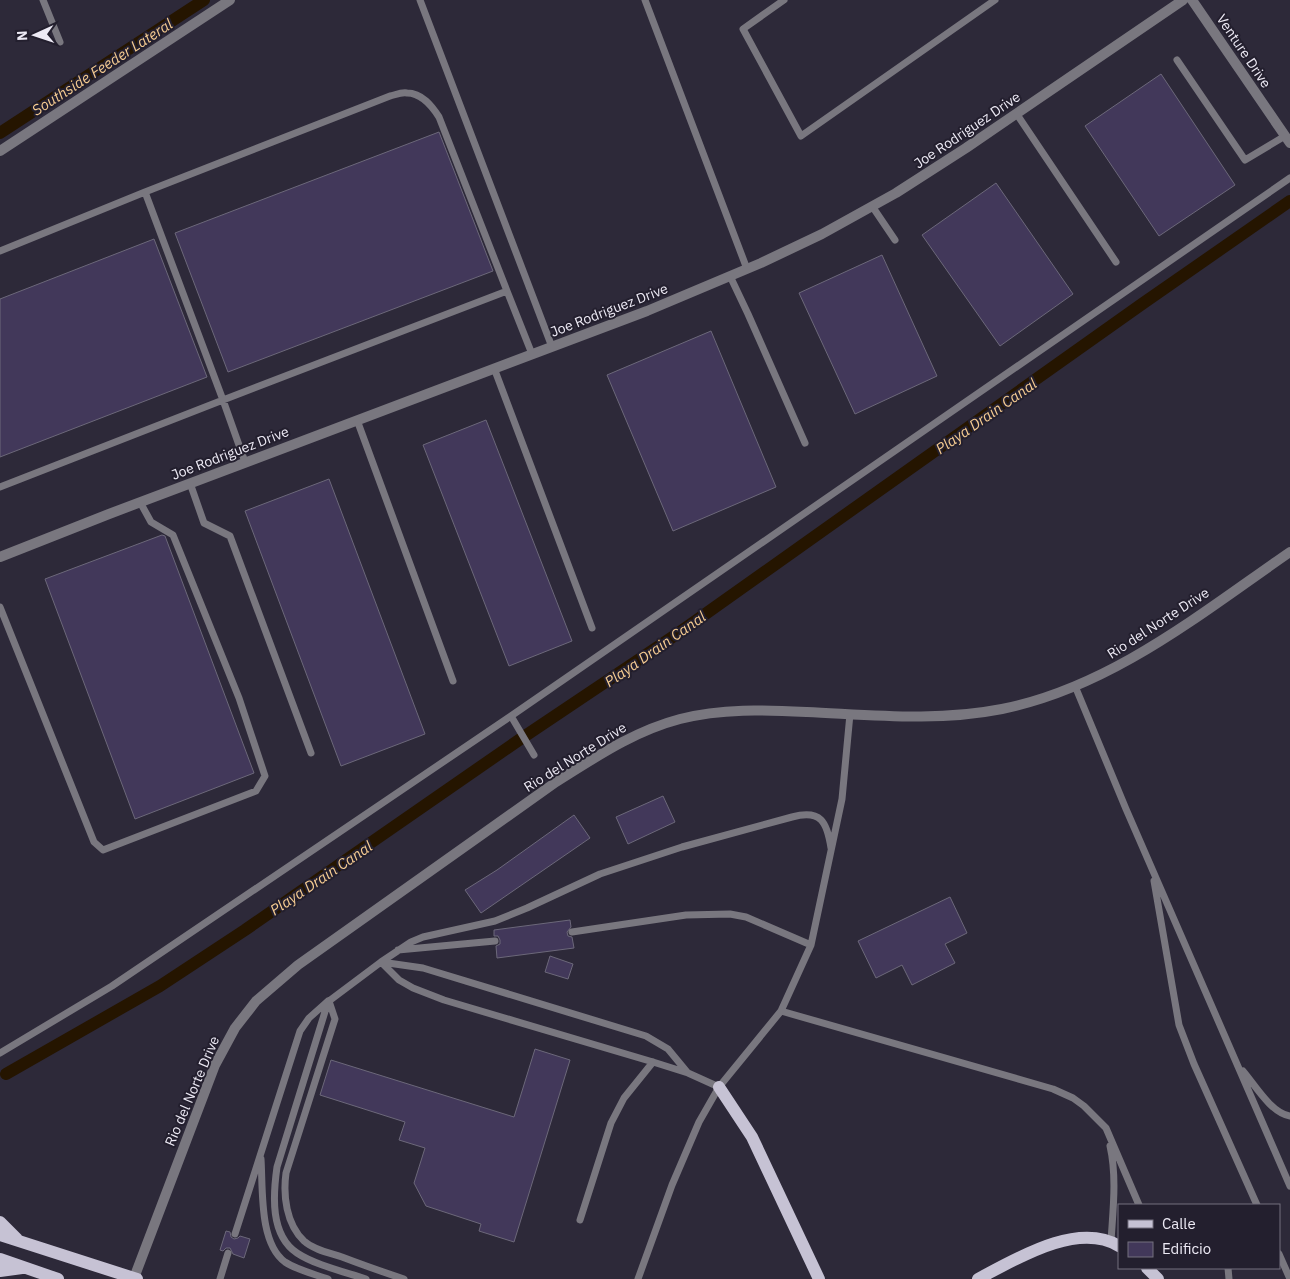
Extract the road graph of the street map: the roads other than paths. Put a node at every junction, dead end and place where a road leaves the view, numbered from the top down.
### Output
1 (43, 0) edge
2 (230, 0) edge
3 (420, 0) edge
4 (645, 0) edge
5 (784, 0) edge
6 (995, 0) edge
7 (1183, 0) edge
8 (1192, 0) edge
9 (60, 42) dead end
10 (1177, 60) dead end
11 (1016, 113) junction
12 (1288, 140) edge
13 (0, 151) edge
14 (1290, 178) edge
15 (145, 192) junction
16 (872, 206) junction
17 (895, 240) dead end
18 (0, 250) edge
19 (1116, 262) dead end
20 (747, 269) junction
21 (730, 276) junction
22 (507, 292) junction
23 (552, 347) junction
24 (532, 354) junction
25 (494, 368) junction
26 (223, 400) junction
27 (357, 420) junction
28 (805, 443) dead end
29 (245, 462) junction
30 (190, 483) junction
31 (0, 487) edge
32 (140, 502) junction
33 (1290, 552) edge
34 (0, 557) edge
35 (0, 607) edge
36 (592, 628) dead end
37 (453, 681) dead end
38 (1075, 686) junction
39 (850, 714) junction
40 (511, 716) junction
41 (311, 753) dead end
42 (534, 755) dead end
43 (830, 848) junction
44 (1152, 868) junction
45 (572, 932) dead end
46 (495, 941) dead end
47 (810, 945) junction
48 (397, 950) junction
49 (381, 962) junction
50 (329, 1001) junction
51 (781, 1010) junction
52 (0, 1054) edge
53 (653, 1062) junction
54 (1237, 1063) junction
55 (688, 1073) junction
56 (719, 1087) junction
57 (1290, 1116) edge
58 (1106, 1128) junction
59 (260, 1154) junction
60 (1290, 1186) edge
61 (1139, 1204) edge
62 (1257, 1204) edge
63 (580, 1220) dead end
64 (0, 1222) edge
65 (234, 1234) dead end
66 (0, 1235) edge
67 (20, 1242) junction
68 (1115, 1244) edge
69 (228, 1253) dead end
70 (1280, 1256) edge
71 (0, 1259) edge
72 (24, 1268) junction
73 (1148, 1269) edge
74 (0, 1271) edge
75 (58, 1279) edge
76 (134, 1279) edge
77 (220, 1279) edge
78 (328, 1279) edge
79 (366, 1279) edge
80 (404, 1279) edge
81 (638, 1279) edge
82 (819, 1279) edge
83 (978, 1279) edge
84 (1158, 1279) edge
85 (1290, 1279) edge

1 - 9 lane
2 - 13 street
3 - 23 lane
4 - 20 lane
5 - 6 lane
7 - 11 street, Joe Rodriguez Drive
8 - 12 street, Venture Drive
10 - 12 lane
11 - 16 street, Joe Rodriguez Drive
11 - 19 lane
14 - 40 lane
15 - 18 lane
15 - 22 lane
15 - 26 lane
16 - 17 lane
16 - 20 street, Joe Rodriguez Drive
20 - 21 street, Joe Rodriguez Drive
21 - 23 street, Joe Rodriguez Drive
21 - 28 lane
22 - 24 lane
22 - 26 lane
23 - 24 street, Joe Rodriguez Drive
24 - 25 street, Joe Rodriguez Drive
25 - 27 street, Joe Rodriguez Drive
25 - 36 lane
26 - 29 lane
26 - 31 lane
27 - 29 street, Joe Rodriguez Drive
27 - 37 lane
29 - 30 street, Joe Rodriguez Drive
30 - 32 street, Joe Rodriguez Drive
30 - 41 lane
32 - 34 street, Joe Rodriguez Drive
32 - 35 lane
33 - 38 street, Rio del Norte Drive
38 - 39 street, Rio del Norte Drive
38 - 44 lane
39 - 43 lane
39 - 76 street, Rio del Norte Drive
40 - 42 lane
40 - 52 lane
43 - 47 lane
43 - 48 lane
44 - 54 lane
44 - 62 lane
45 - 47 lane
46 - 48 lane
47 - 51 lane
48 - 49 lane
49 - 50 lane
49 - 53 lane
49 - 55 lane
50 - 59 lane
50 - 79 lane
50 - 80 lane
51 - 56 lane
51 - 58 lane
53 - 55 lane
53 - 63 lane
54 - 57 lane
54 - 60 lane
55 - 56 lane
56 - 81 lane
56 - 82 main road
58 - 61 lane
58 - 68 lane
59 - 65 lane
59 - 78 lane
64 - 67 main road
66 - 67 main road
67 - 76 main road
68 - 83 main road
69 - 77 lane
70 - 85 lane
71 - 72 main road
72 - 74 main road
72 - 75 main road
73 - 84 main road

